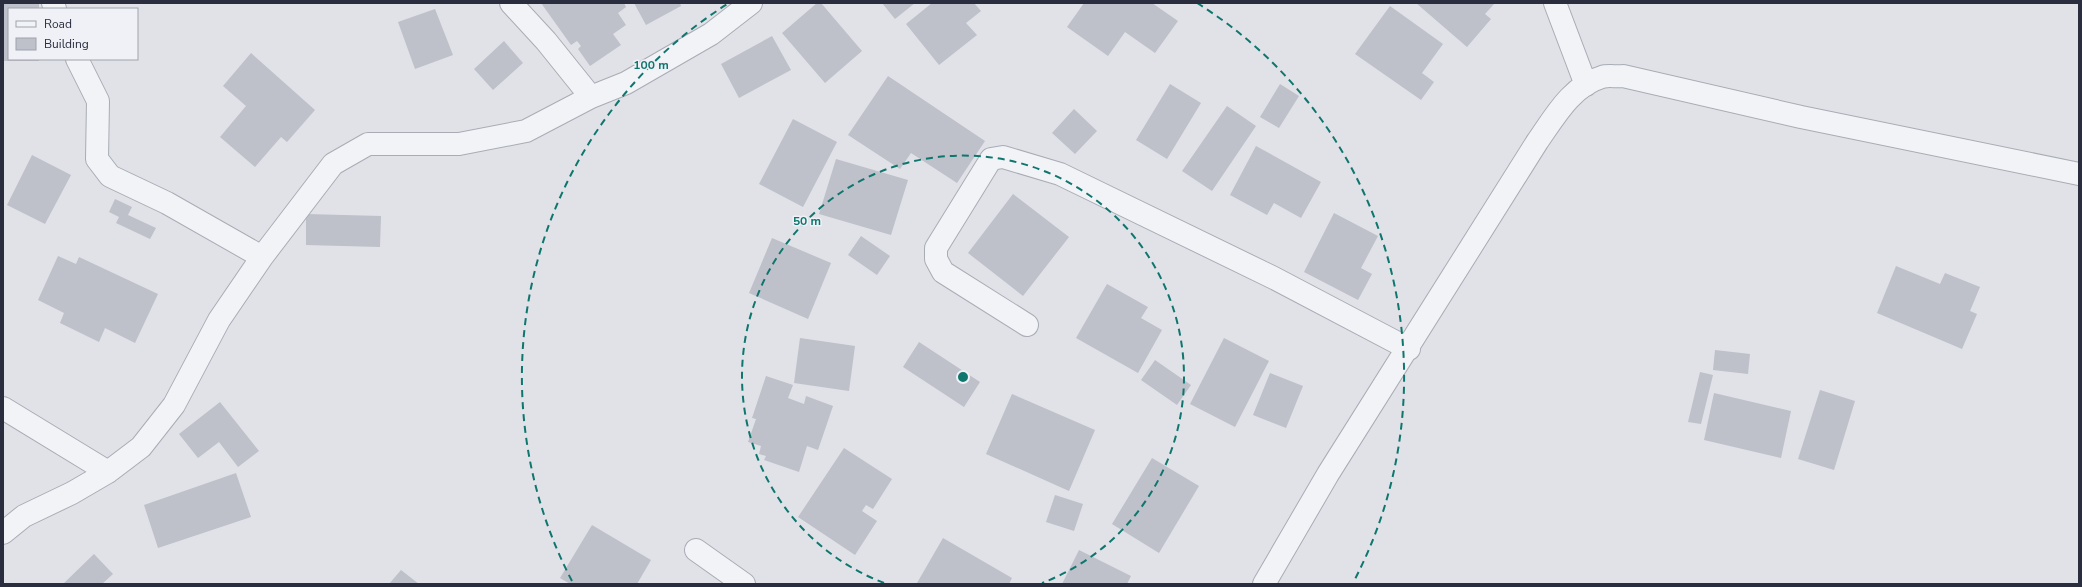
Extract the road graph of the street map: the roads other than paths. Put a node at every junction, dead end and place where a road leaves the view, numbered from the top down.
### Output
1 (511, 3) edge
2 (752, 3) edge
3 (1555, 3) edge
4 (77, 60) edge
5 (1586, 85) junction
6 (592, 97) junction
7 (2079, 174) edge
8 (262, 257) junction
9 (1027, 325) dead end
10 (1409, 349) junction
11 (3, 408) edge
12 (108, 472) junction
13 (3, 533) edge
14 (696, 550) dead end
15 (744, 584) edge
16 (1264, 584) edge

1 - 6 street
2 - 6 street
3 - 5 street
4 - 8 street
5 - 7 street
5 - 10 street
6 - 8 street
8 - 12 street
9 - 10 street
10 - 16 street
11 - 12 street
12 - 13 street
14 - 15 street

